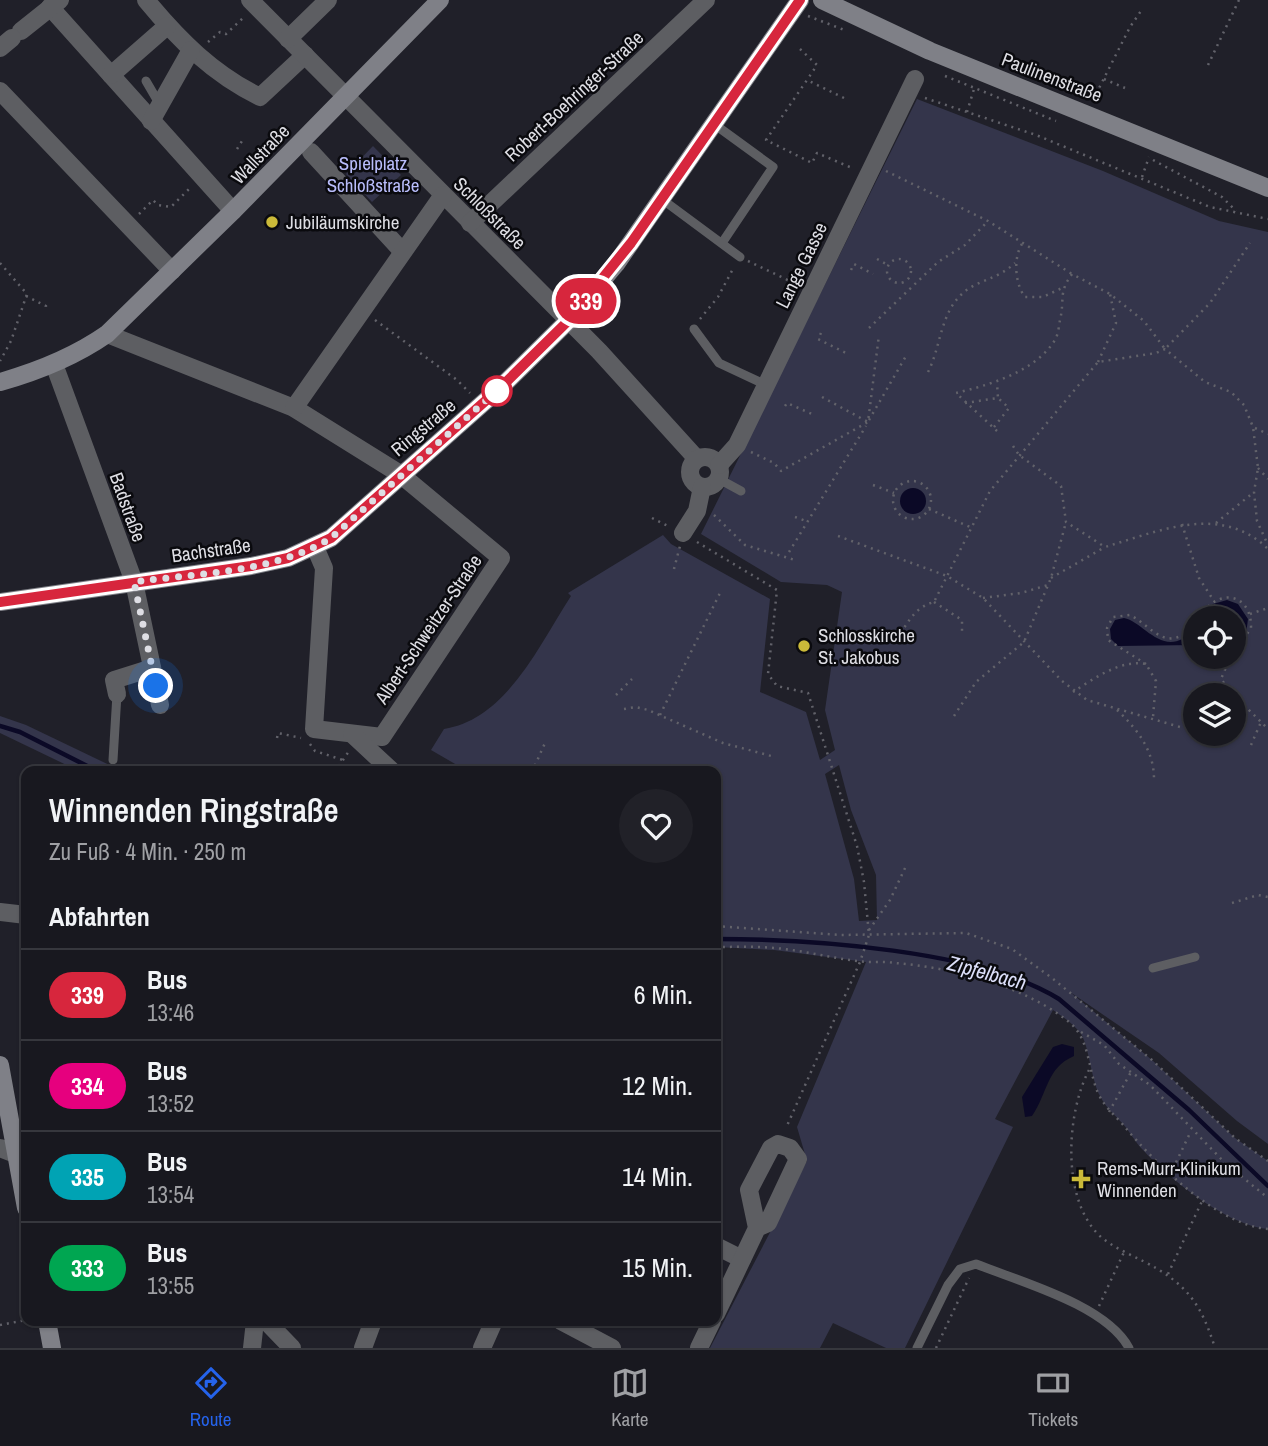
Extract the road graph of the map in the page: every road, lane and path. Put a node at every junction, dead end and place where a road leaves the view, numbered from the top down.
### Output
1 (146, 0) edge
2 (328, 0) edge
3 (440, 0) edge
4 (706, 0) edge
5 (800, 0) edge
6 (822, 0) edge
7 (1239, 0) edge
8 (253, 3) edge
9 (46, 5) edge
10 (1143, 8) dead end
11 (167, 26) junction
12 (11, 39) edge
13 (288, 39) junction
14 (800, 48) dead end
15 (193, 52) junction
16 (305, 55) junction
17 (1208, 65) dead end
18 (111, 75) junction
19 (915, 79) dead end
20 (1104, 79) junction
21 (807, 80) junction
22 (146, 81) dead end
23 (1125, 88) dead end
24 (974, 89) dead end
25 (1, 93) edge
26 (346, 96) junction
27 (844, 98) dead end
28 (927, 98) dead end
29 (967, 112) junction
30 (1086, 113) junction
31 (158, 118) junction
32 (714, 124) junction
33 (242, 141) dead end
34 (237, 149) dead end
35 (311, 152) dead end
36 (848, 167) dead end
37 (888, 172) dead end
38 (203, 176) junction
39 (1142, 177) junction
40 (1268, 188) edge
41 (443, 195) junction
42 (663, 200) junction
43 (233, 211) junction
44 (1236, 211) junction
45 (1268, 219) edge
46 (988, 221) junction
47 (470, 223) junction
48 (128, 225) junction
49 (722, 243) junction
50 (1250, 243) dead end
51 (1021, 244) junction
52 (402, 250) junction
53 (740, 257) junction
54 (877, 259) dead end
55 (1015, 263) junction
56 (1, 265) edge
57 (888, 265) junction
58 (851, 270) dead end
59 (173, 271) junction
60 (873, 274) dead end
61 (1072, 274) junction
62 (0, 275) edge
63 (909, 276) junction
64 (781, 277) dead end
65 (919, 281) junction
66 (1062, 288) junction
67 (1110, 294) junction
68 (26, 296) junction
69 (45, 310) dead end
70 (361, 310) junction
71 (568, 321) junction
72 (869, 328) dead end
73 (694, 329) joint
74 (821, 333) dead end
75 (107, 334) junction
76 (879, 335) dead end
77 (1165, 348) junction
78 (846, 353) dead end
79 (906, 356) dead end
80 (0, 361) edge
81 (1098, 362) junction
82 (54, 364) junction
83 (928, 372) dead end
84 (0, 382) edge
85 (997, 383) junction
86 (766, 385) junction
87 (822, 397) dead end
88 (998, 398) junction
89 (965, 403) junction
90 (481, 404) junction
91 (785, 406) dead end
92 (294, 408) junction
93 (812, 414) dead end
94 (868, 422) junction
95 (1253, 427) junction
96 (1268, 434) edge
97 (737, 445) junction
98 (1013, 446) dead end
99 (1019, 455) junction
100 (697, 459) junction
101 (1258, 468) junction
102 (719, 472) junction
103 (400, 474) junction
104 (1268, 479) edge
105 (873, 485) dead end
106 (702, 487) junction
107 (741, 491) dead end
108 (1254, 492) junction
109 (894, 493) junction
110 (699, 506) junction
111 (929, 509) junction
112 (794, 517) dead end
113 (808, 522) junction
114 (1066, 522) junction
115 (1214, 523) junction
116 (1182, 524) junction
117 (970, 527) junction
118 (683, 533) junction
119 (838, 536) dead end
120 (315, 547) junction
121 (1105, 547) junction
122 (1268, 547) edge
123 (789, 552) dead end
124 (795, 560) dead end
125 (674, 569) dead end
126 (947, 576) junction
127 (1051, 578) junction
128 (134, 582) junction
129 (1048, 585) junction
130 (720, 593) dead end
131 (983, 598) junction
132 (1213, 601) junction
133 (0, 602) edge
134 (934, 602) junction
135 (1209, 606) edge
136 (1268, 608) edge
137 (1250, 614) junction
138 (895, 631) dead end
139 (962, 632) dead end
140 (1183, 633) edge
141 (1246, 635) edge
142 (1024, 642) junction
143 (1146, 664) junction
144 (152, 668) junction
145 (632, 679) dead end
146 (1073, 692) junction
147 (117, 694) joint
148 (616, 695) dead end
149 (160, 705) dead end
150 (1246, 707) edge
151 (1114, 708) junction
152 (624, 709) dead end
153 (660, 715) junction
154 (954, 716) dead end
155 (1153, 717) junction
156 (1261, 722) junction
157 (1180, 727) dead end
158 (1268, 729) edge
159 (312, 734) junction
160 (352, 734) junction
161 (277, 738) dead end
162 (545, 743) dead end
163 (1251, 745) dead end
164 (775, 757) dead end
165 (113, 760) dead end
166 (343, 760) junction
167 (339, 766) edge
168 (387, 766) edge
169 (534, 766) edge
170 (1154, 779) dead end
171 (906, 866) dead end
172 (1268, 897) edge
173 (1232, 903) dead end
174 (0, 912) edge
175 (21, 914) edge
176 (721, 926) edge
177 (869, 933) junction
178 (721, 947) edge
179 (1195, 957) dead end
180 (860, 962) junction
181 (1153, 968) dead end
182 (1077, 1030) junction
183 (0, 1065) edge
184 (1089, 1070) junction
185 (1131, 1072) junction
186 (1109, 1112) junction
187 (1191, 1130) junction
188 (778, 1144) junction
189 (0, 1148) edge
190 (21, 1152) edge
191 (21, 1156) edge
192 (1268, 1161) edge
193 (1170, 1175) junction
194 (1268, 1198) edge
195 (1203, 1199) junction
196 (757, 1228) junction
197 (1268, 1229) edge
198 (721, 1248) edge
199 (1124, 1252) junction
200 (742, 1259) junction
201 (976, 1264) junction
202 (1168, 1274) junction
203 (721, 1303) edge
204 (1096, 1313) junction
205 (21, 1321) edge
206 (0, 1325) edge
207 (48, 1326) edge
208 (254, 1326) edge
209 (271, 1326) edge
210 (371, 1326) edge
211 (492, 1326) edge
212 (570, 1326) edge
213 (710, 1326) edge
214 (609, 1347) edge
215 (52, 1348) edge
216 (252, 1348) edge
217 (292, 1348) edge
218 (363, 1348) edge
219 (482, 1348) edge
220 (699, 1348) edge
221 (917, 1348) edge
222 (936, 1348) edge
223 (1129, 1348) edge
224 (1215, 1348) edge

1 - 11 street
2 - 13 street
3 - 26 street, Wallstraße
4 - 47 street, Robert-Boehringer-Straße
5 - 32 street, Ringstraße
6 - 30 street, Paulinenstraße
7 - 17 path
8 - 13 street, Schloßstraße
8 - 15 path
9 - 12 street
9 - 18 street
10 - 20 path
11 - 15 street
11 - 18 street
13 - 16 street, Schloßstraße
14 - 21 path
15 - 16 street
15 - 31 street
16 - 26 street, Schloßstraße
18 - 31 street
19 - 86 street, Lange Gasse
20 - 23 path
20 - 30 path
21 - 27 path
21 - 36 path
22 - 31 lane
24 - 29 path
25 - 48 street
26 - 41 street, Schloßstraße
26 - 43 street, Wallstraße
28 - 29 path
29 - 39 path
30 - 40 street, Paulinenstraße
31 - 38 street
32 - 42 street, Ringstraße
32 - 49 lane
33 - 34 path
35 - 52 street
37 - 46 path
38 - 43 street
38 - 48 path
39 - 44 path
39 - 44 path
41 - 47 street, Schloßstraße
41 - 52 street
42 - 49 lane
42 - 71 street, Ringstraße
43 - 59 street, Wallstraße
44 - 45 path
46 - 51 path
46 - 65 path
47 - 71 street, Schloßstraße
48 - 59 street
49 - 53 lane
50 - 77 path
51 - 55 path
51 - 61 path
52 - 70 street
53 - 64 path
53 - 73 path
54 - 57 path
55 - 66 path
55 - 83 path
56 - 62 path
56 - 68 path
57 - 63 path
57 - 63 path
58 - 60 path
59 - 75 street, Wallstraße
61 - 66 path
61 - 67 path
63 - 65 path
65 - 72 path
66 - 85 path
67 - 77 path
67 - 81 path
68 - 69 path
68 - 80 path
70 - 90 path
70 - 92 street
71 - 90 street, Ringstraße
71 - 100 street, Schloßstraße
73 - 86 lane
74 - 78 path
75 - 82 street
75 - 92 street, Ringstraße
76 - 94 path
77 - 81 path
77 - 95 path
79 - 94 path
81 - 99 path
82 - 84 street
82 - 128 street, Badstraße
85 - 88 path
85 - 89 path
86 - 97 street, Lange Gasse
87 - 94 path
88 - 89 path
88 - 89 path
90 - 103 street, Ringstraße
91 - 93 path
92 - 103 street, Ringstraße
94 - 97 path
94 - 113 path
95 - 96 path
95 - 101 path
97 - 102 street, Lange Gasse
98 - 99 path
99 - 114 path
99 - 117 path
100 - 102 street
100 - 106 street
101 - 104 path
101 - 108 path
102 - 106 street
102 - 107 lane
103 - 120 street, Bachstraße
103 - 160 street, Albert-Schweitzer-Straße
105 - 109 path
106 - 110 street
108 - 115 path
108 - 122 path
109 - 111 path
109 - 111 path
110 - 118 street
110 - 124 path
111 - 117 path
112 - 113 path
113 - 123 path
114 - 121 path
114 - 127 path
115 - 116 path
115 - 122 path
116 - 121 path
116 - 132 path
117 - 126 path
118 - 125 path
118 - 177 path
119 - 126 path
120 - 128 street, Bachstraße
120 - 159 street
121 - 127 path
126 - 131 path
126 - 134 path
127 - 129 path
128 - 133 street, Bachstraße
128 - 144 street, Badstraße
129 - 131 path
129 - 142 path
130 - 153 path
131 - 142 path
132 - 135 path
132 - 137 path
134 - 138 path
134 - 139 path
136 - 137 path
137 - 141 path
140 - 143 path
142 - 146 path
142 - 154 path
143 - 146 path
143 - 155 path
144 - 147 street
144 - 149 street, Badstraße
145 - 148 path
146 - 151 path
147 - 165 lane
150 - 156 path
151 - 155 path
151 - 170 path
152 - 153 path
153 - 164 path
155 - 157 path
156 - 158 path
156 - 163 path
159 - 160 street, Albert-Schweitzer-Straße
159 - 161 path
159 - 166 path
160 - 166 path
160 - 168 street
162 - 169 path
166 - 167 path
171 - 177 path
172 - 173 path
174 - 175 street
176 - 177 path
177 - 180 path
177 - 192 path
178 - 180 path
179 - 181 lane
180 - 182 path
180 - 188 path
182 - 184 path
182 - 185 path
183 - 190 street
184 - 186 path
184 - 199 path
185 - 186 path
185 - 187 path
186 - 193 path
187 - 193 path
187 - 194 path
188 - 196 street
188 - 196 street
189 - 191 street
193 - 195 path
195 - 197 path
195 - 202 path
196 - 200 street
198 - 200 street
199 - 202 path
199 - 204 path
200 - 203 street
201 - 204 lane
201 - 221 lane
201 - 222 path
202 - 224 path
204 - 223 lane
205 - 206 path
207 - 215 street
208 - 216 street
209 - 217 street
210 - 218 street
211 - 219 street
212 - 214 street
213 - 220 street

